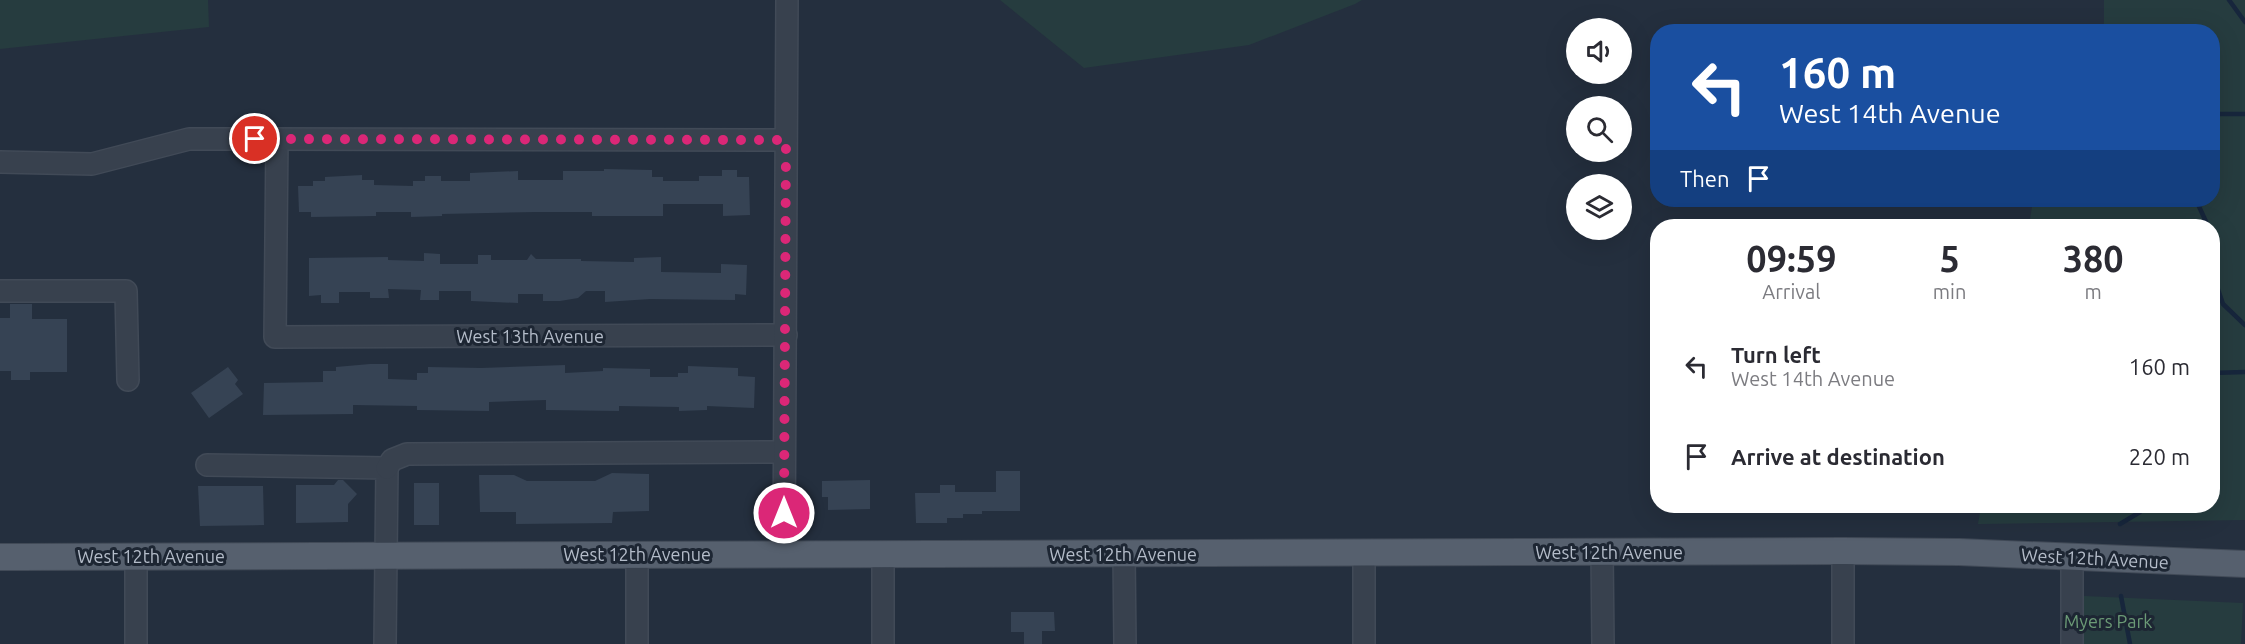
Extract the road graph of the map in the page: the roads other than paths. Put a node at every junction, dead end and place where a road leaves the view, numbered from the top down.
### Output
1 (787, 0) edge
2 (276, 139) junction
3 (786, 140) junction
4 (0, 162) edge
5 (0, 291) edge
6 (786, 335) junction
7 (128, 380) dead end
8 (784, 452) junction
9 (207, 465) dead end
10 (387, 468) junction
11 (1843, 551) junction
12 (1364, 552) junction
13 (1602, 552) junction
14 (784, 553) junction
15 (882, 553) junction
16 (637, 554) junction
17 (1124, 554) junction
18 (136, 556) junction
19 (384, 556) junction
20 (2072, 556) junction
21 (0, 557) edge
22 (2245, 564) edge
23 (136, 644) edge
24 (385, 644) edge
25 (637, 644) edge
26 (883, 644) edge
27 (1125, 644) edge
28 (1364, 644) edge
29 (1603, 644) edge
30 (1843, 644) edge
31 (2072, 644) edge

1 - 3 street
2 - 3 street
2 - 4 street
2 - 6 street, West 13th Avenue
3 - 6 street
5 - 7 street
6 - 8 street
8 - 10 street
8 - 14 street
9 - 10 street
10 - 19 street
11 - 13 main road, West 12th Avenue
11 - 20 main road, West 12th Avenue
11 - 30 street
12 - 13 main road, West 12th Avenue
12 - 17 main road, West 12th Avenue
12 - 28 street
13 - 29 street
14 - 15 main road, West 12th Avenue
14 - 16 main road, West 12th Avenue
15 - 17 main road, West 12th Avenue
15 - 26 street
16 - 19 main road, West 12th Avenue
16 - 25 street
17 - 27 street
18 - 19 main road, West 12th Avenue
18 - 21 main road, West 12th Avenue
18 - 23 street
19 - 24 street
20 - 22 main road, West 12th Avenue
20 - 31 street

